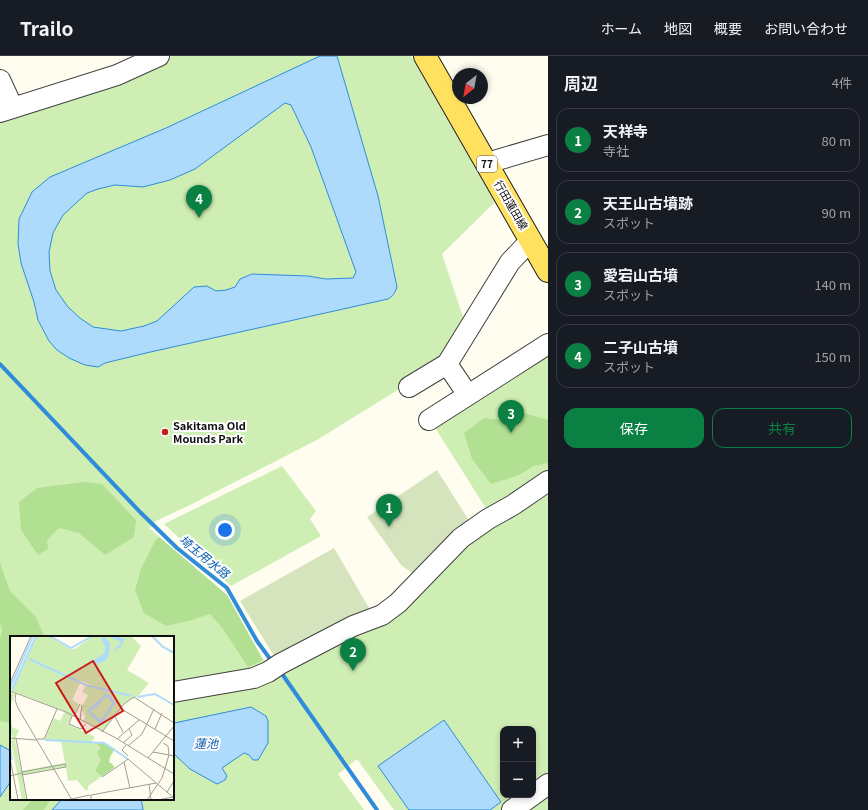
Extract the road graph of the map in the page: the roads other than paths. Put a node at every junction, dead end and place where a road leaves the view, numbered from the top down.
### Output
1 (159, 56) edge
2 (425, 56) edge
3 (118, 66) edge
4 (0, 80) edge
5 (6, 110) edge
6 (548, 145) edge
7 (487, 163) junction
8 (531, 240) junction
9 (548, 271) edge
10 (548, 344) edge
11 (447, 364) junction
12 (409, 387) dead end
13 (468, 395) junction
14 (429, 420) dead end
15 (548, 480) edge
16 (174, 692) edge
17 (548, 784) edge
18 (536, 793) edge
19 (529, 798) edge
20 (512, 810) edge

1 - 3 street
2 - 7 main road, 行田蓮田線 / 77
3 - 5 street
4 - 5 street
6 - 7 street
7 - 8 main road, 行田蓮田線 / 77
8 - 9 main road, 行田蓮田線 / 77
8 - 11 street
10 - 13 street
11 - 12 street
11 - 13 street
13 - 14 street
15 - 16 street
17 - 18 street
19 - 20 street

